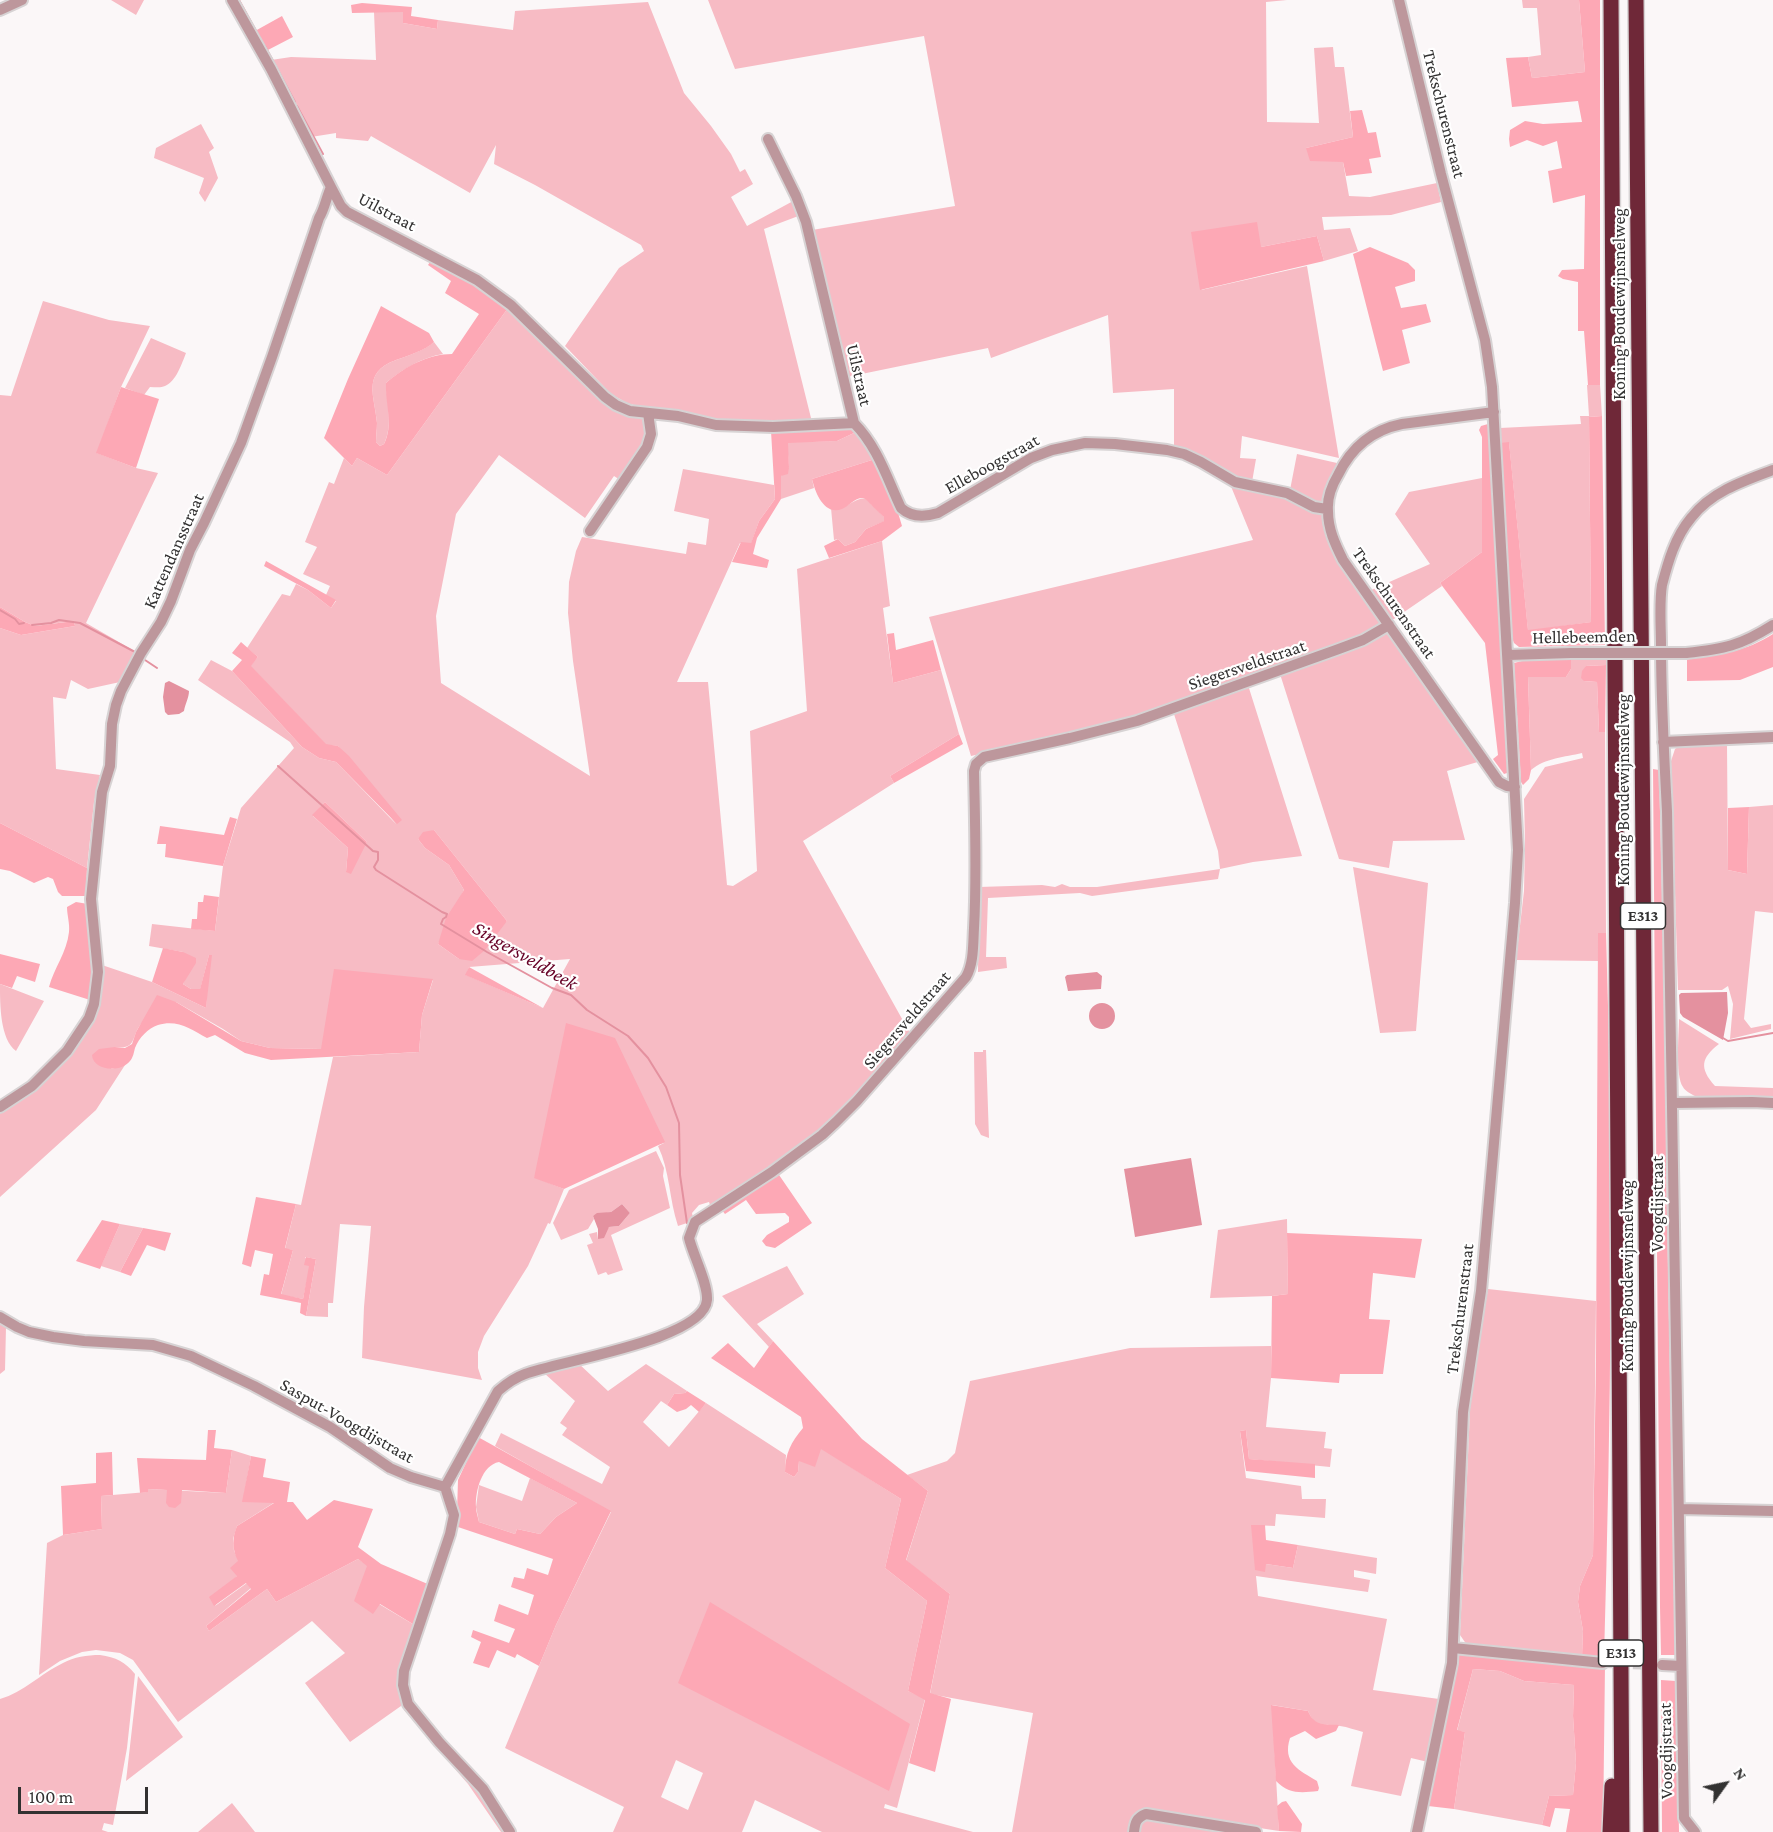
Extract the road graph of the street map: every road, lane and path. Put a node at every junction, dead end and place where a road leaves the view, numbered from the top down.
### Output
1 (22, 0) edge
2 (232, 0) edge
3 (1399, 0) edge
4 (1611, 0) edge
5 (1636, 0) edge
6 (0, 10) edge
7 (768, 139) dead end
8 (330, 187) junction
9 (341, 206) junction
10 (324, 211) junction
11 (1494, 412) junction
12 (648, 413) junction
13 (854, 423) junction
14 (1773, 470) edge
15 (1327, 508) junction
16 (590, 531) dead end
17 (1389, 625) junction
18 (1773, 625) edge
19 (1508, 655) junction
20 (1773, 737) edge
21 (1663, 742) junction
22 (1515, 787) junction
23 (1673, 1103) junction
24 (1773, 1103) edge
25 (0, 1107) edge
26 (0, 1317) edge
27 (445, 1487) junction
28 (1679, 1509) junction
29 (1773, 1511) edge
30 (1453, 1648) junction
31 (1603, 1662) tunnel mouth
32 (1662, 1665) tunnel mouth
33 (1681, 1666) junction
34 (1621, 1736) junction
35 (510, 1832) edge
36 (1134, 1832) edge
37 (1256, 1832) edge
38 (1417, 1832) edge
39 (1610, 1832) edge
40 (1622, 1832) edge
41 (1651, 1832) edge
42 (1695, 1832) edge

1 - 6 street
2 - 8 street
3 - 11 street, Trekschurenstraat
4 - 34 highway, Koning Boudewijnsnelweg / E313
5 - 41 highway, Koning Boudewijnsnelweg / E313
7 - 13 street, Uilstraat
8 - 9 street, Uilstraat
8 - 10 street, Kattendansstraat
9 - 10 street, Uilstraat
9 - 12 street, Uilstraat
10 - 25 street, Kattendansstraat
11 - 15 street, Trekschurenstraat
11 - 19 street, Trekschurenstraat
12 - 13 street, Uilstraat
12 - 16 street
13 - 15 street, Elleboogstraat
14 - 21 street, Hellebeemden
15 - 17 street, Trekschurenstraat
17 - 22 street, Trekschurenstraat
17 - 27 street, Siegersveldstraat
18 - 19 street, Hellebeemden, bridge
19 - 22 street, Trekschurenstraat
20 - 21 street
21 - 23 street, Voogdijstraat
22 - 30 street, Trekschurenstraat
23 - 24 street
23 - 28 street, Voogdijstraat
26 - 27 street, Sasput-Voogdijstraat
27 - 35 street
28 - 29 street
28 - 33 street, Voogdijstraat
30 - 31 street
30 - 38 street, Trekschurenstraat
32 - 33 street
33 - 42 street, Voogdijstraat
34 - 39 highway
34 - 40 highway, Koning Boudewijnsnelweg / E313
36 - 37 street

